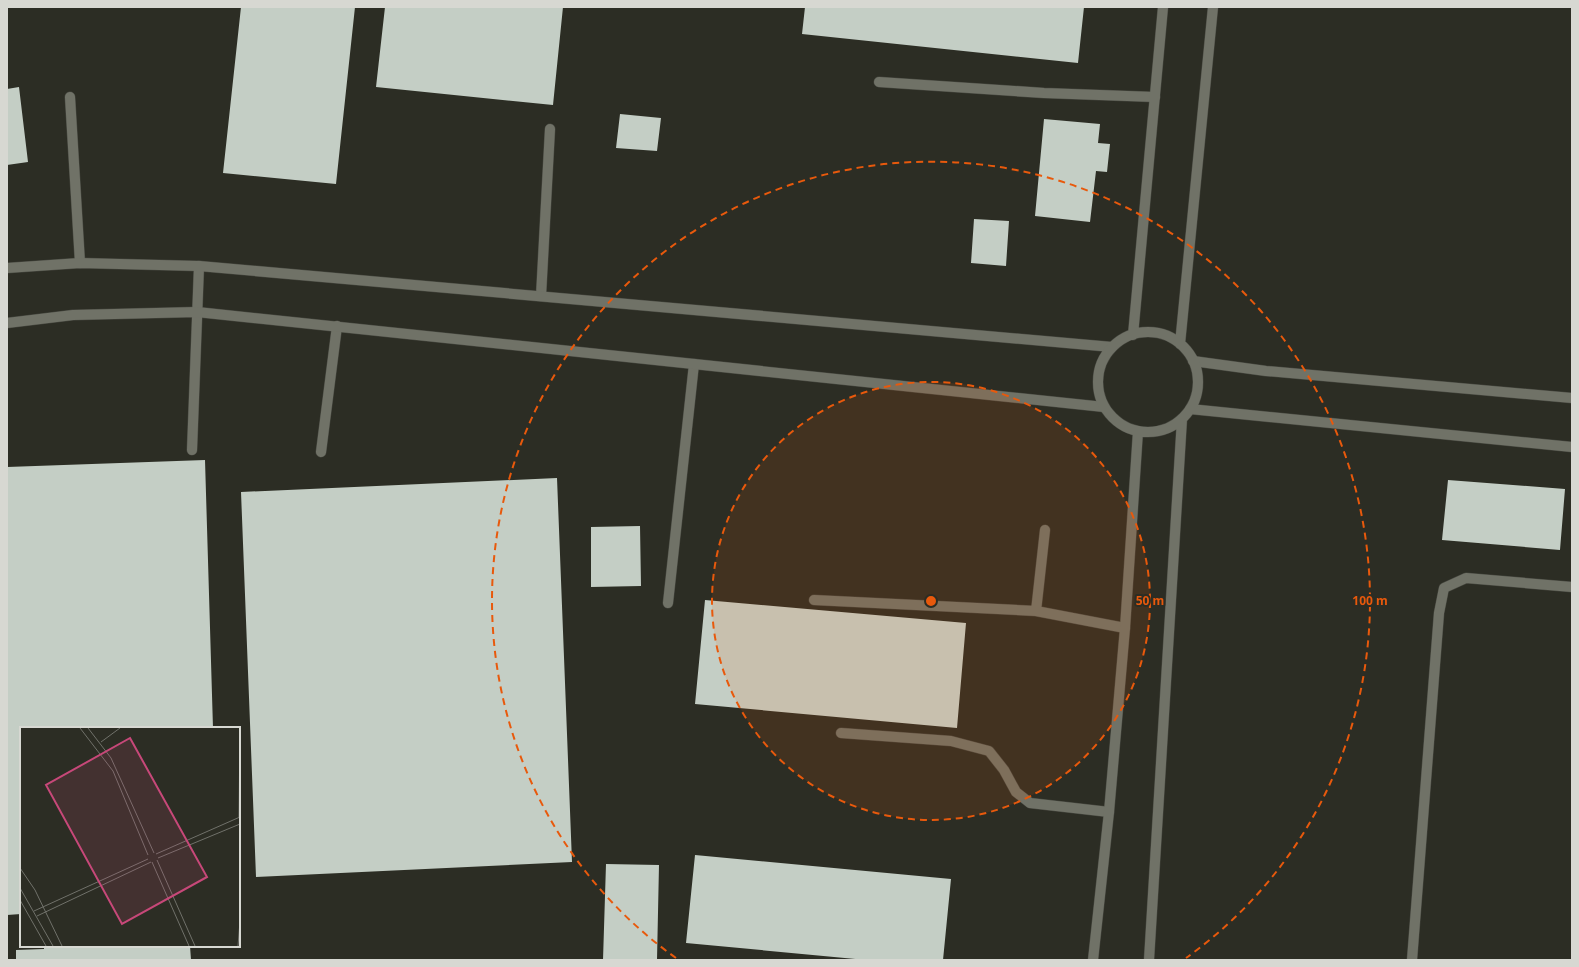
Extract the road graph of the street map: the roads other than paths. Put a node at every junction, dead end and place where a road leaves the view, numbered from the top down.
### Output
1 (1163, 7) edge
2 (1213, 7) edge
3 (879, 82) dead end
4 (70, 97) dead end
5 (1155, 97) junction
6 (550, 129) dead end
7 (80, 263) junction
8 (199, 266) junction
9 (7, 268) edge
10 (541, 296) junction
11 (197, 312) junction
12 (7, 323) edge
13 (337, 326) junction
14 (1133, 335) junction
15 (1180, 344) junction
16 (1112, 347) junction
17 (1193, 361) junction
18 (694, 364) junction
19 (1572, 398) edge
20 (1104, 407) junction
21 (1190, 409) junction
22 (1182, 419) junction
23 (1138, 432) junction
24 (1572, 447) edge
25 (192, 450) dead end
26 (321, 452) dead end
27 (1045, 530) dead end
28 (1572, 587) edge
29 (814, 600) dead end
30 (668, 603) dead end
31 (1036, 611) junction
32 (1126, 628) junction
33 (841, 733) dead end
34 (1109, 812) junction
35 (1092, 960) edge
36 (1149, 960) edge
37 (1412, 960) edge

1 - 5 street
2 - 15 street
3 - 5 street
4 - 7 street
5 - 14 street
6 - 10 street
7 - 8 street
7 - 9 street
8 - 10 street
8 - 11 street
10 - 16 street
11 - 12 street
11 - 13 street
11 - 25 street
13 - 18 street
13 - 26 street
14 - 15 street
14 - 16 street
15 - 17 street
16 - 20 street
17 - 19 street
17 - 21 street
18 - 20 street
18 - 30 street
20 - 23 street
21 - 22 street
21 - 24 street
22 - 23 street
22 - 36 street
23 - 32 street
27 - 31 street
28 - 37 street
29 - 31 street
31 - 32 street
32 - 34 street
33 - 34 street
34 - 35 street

